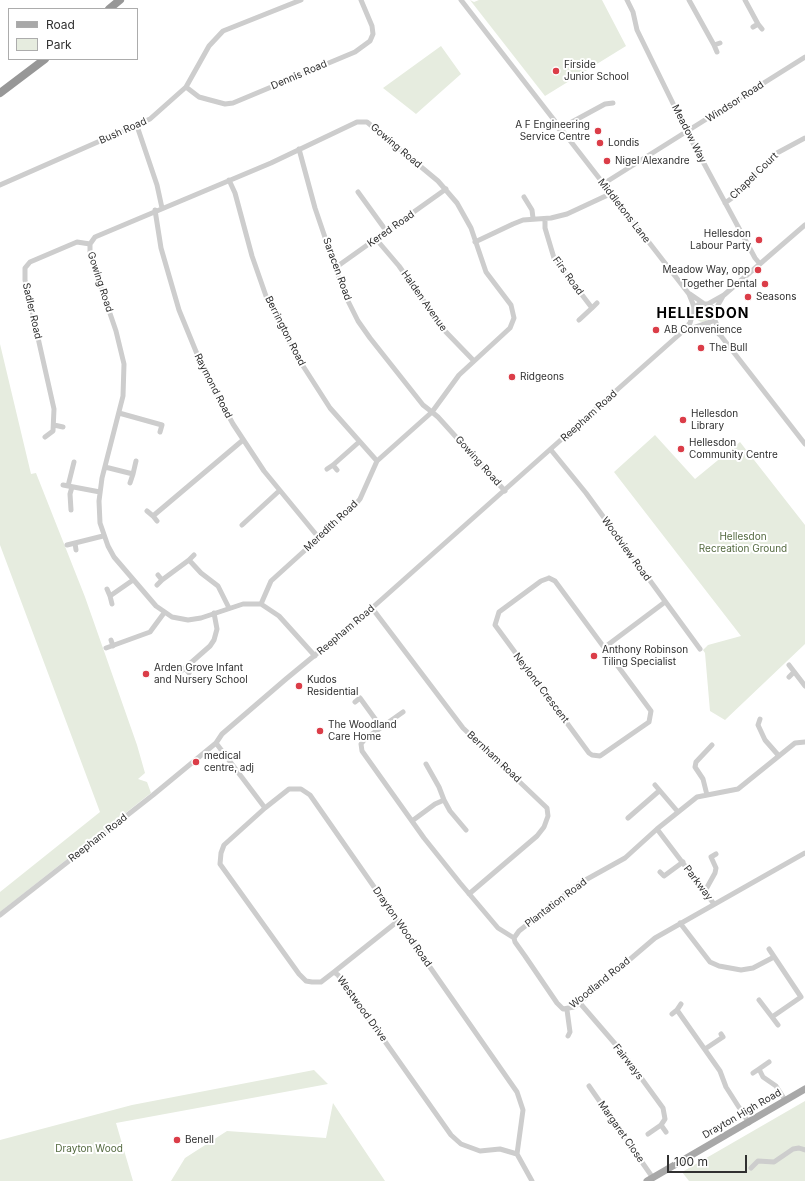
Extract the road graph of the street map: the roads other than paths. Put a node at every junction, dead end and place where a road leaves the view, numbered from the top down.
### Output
1 (120, 0) edge
2 (301, 0) edge
3 (361, 0) edge
4 (461, 0) edge
5 (626, 0) edge
6 (689, 0) edge
7 (745, 0) edge
8 (110, 8) edge
9 (758, 24) junction
10 (752, 27) dead end
11 (762, 29) dead end
12 (720, 42) dead end
13 (714, 46) junction
14 (717, 52) dead end
15 (805, 57) edge
16 (44, 60) edge
17 (186, 87) junction
18 (0, 93) edge
19 (613, 103) dead end
20 (137, 126) junction
21 (560, 129) junction
22 (687, 132) junction
23 (805, 138) edge
24 (299, 149) junction
25 (229, 180) junction
26 (603, 184) junction
27 (0, 185) edge
28 (446, 189) junction
29 (358, 192) dead end
30 (610, 194) junction
31 (524, 197) dead end
32 (725, 203) junction
33 (162, 208) junction
34 (155, 210) junction
35 (533, 218) junction
36 (545, 219) junction
37 (805, 225) edge
38 (387, 232) junction
39 (376, 239) junction
40 (475, 242) junction
41 (90, 244) junction
42 (760, 264) junction
43 (335, 268) junction
44 (689, 294) junction
45 (724, 295) junction
46 (597, 303) dead end
47 (706, 303) junction
48 (592, 308) junction
49 (693, 313) junction
50 (715, 315) junction
51 (579, 320) dead end
52 (704, 325) junction
53 (682, 332) junction
54 (721, 336) junction
55 (474, 361) junction
56 (432, 412) junction
57 (119, 413) junction
58 (164, 418) dead end
59 (54, 425) junction
60 (162, 425) junction
61 (63, 427) dead end
62 (160, 432) dead end
63 (45, 437) dead end
64 (243, 440) junction
65 (359, 442) junction
66 (805, 444) edge
67 (551, 450) junction
68 (136, 461) dead end
69 (377, 461) junction
70 (74, 462) dead end
71 (333, 465) junction
72 (105, 467) junction
73 (327, 469) dead end
74 (337, 470) dead end
75 (133, 474) junction
76 (130, 482) dead end
77 (68, 486) junction
78 (279, 490) junction
79 (504, 491) junction
80 (100, 492) junction
81 (71, 510) dead end
82 (147, 511) dead end
83 (152, 516) junction
84 (158, 521) dead end
85 (242, 525) dead end
86 (103, 536) junction
87 (319, 538) junction
88 (75, 543) junction
89 (67, 545) dead end
90 (76, 550) dead end
91 (194, 555) dead end
92 (189, 560) junction
93 (158, 575) dead end
94 (133, 580) junction
95 (162, 580) junction
96 (157, 585) dead end
97 (107, 589) dead end
98 (110, 596) junction
99 (665, 602) junction
100 (112, 604) dead end
101 (261, 604) junction
102 (229, 608) junction
103 (372, 608) junction
104 (164, 613) junction
105 (214, 613) junction
106 (111, 640) dead end
107 (113, 646) junction
108 (106, 648) dead end
109 (604, 648) junction
110 (700, 649) dead end
111 (315, 656) junction
112 (789, 665) dead end
113 (185, 668) junction
114 (180, 672) dead end
115 (794, 672) junction
116 (189, 673) dead end
117 (789, 677) dead end
118 (805, 686) edge
119 (355, 702) dead end
120 (403, 712) dead end
121 (760, 719) dead end
122 (381, 727) junction
123 (805, 742) edge
124 (216, 743) junction
125 (712, 744) dead end
126 (779, 756) junction
127 (426, 764) dead end
128 (655, 785) dead end
129 (659, 790) junction
130 (707, 795) junction
131 (444, 800) junction
132 (265, 808) junction
133 (678, 812) junction
134 (628, 818) dead end
135 (412, 821) junction
136 (657, 829) junction
137 (466, 830) dead end
138 (805, 853) edge
139 (716, 854) dead end
140 (682, 862) junction
141 (668, 882) dead end
142 (705, 891) junction
143 (469, 894) junction
144 (714, 904) junction
145 (0, 916) edge
146 (398, 921) junction
147 (680, 923) junction
148 (514, 938) junction
149 (769, 949) dead end
150 (774, 957) junction
151 (334, 972) junction
152 (759, 1000) dead end
153 (579, 1002) junction
154 (681, 1004) dead end
155 (567, 1010) junction
156 (678, 1010) junction
157 (672, 1014) dead end
158 (772, 1018) junction
159 (778, 1025) dead end
160 (568, 1036) dead end
161 (723, 1037) dead end
162 (705, 1049) junction
163 (769, 1062) dead end
164 (759, 1069) junction
165 (753, 1073) dead end
166 (589, 1086) dead end
167 (805, 1089) edge
168 (785, 1100) junction
169 (748, 1123) junction
170 (661, 1125) junction
171 (666, 1132) dead end
172 (648, 1134) dead end
173 (805, 1150) edge
174 (517, 1154) junction
175 (750, 1168) dead end
176 (650, 1180) edge
177 (532, 1181) edge

1 - 8 highway
2 - 17 street, Bush Road
3 - 17 street, Dennis Road
4 - 21 street, Middletons Lane
5 - 22 street, Meadow Way
6 - 13 street
7 - 9 street
9 - 10 street
9 - 11 street
12 - 13 street
13 - 14 street
15 - 22 street, Windsor Road
16 - 18 highway
17 - 20 street, Bush Road
19 - 21 street
20 - 27 street, Bush Road
20 - 33 street
21 - 26 street, Middletons Lane
22 - 26 street, Windsor Road
22 - 32 street, Meadow Way
23 - 32 street, Chapel Court
24 - 25 street, Gowing Road
24 - 28 street, Gowing Road
24 - 43 street, Saracen Road
25 - 33 street, Gowing Road
25 - 65 street, Berrington Road
26 - 30 street, Middletons Lane
28 - 38 street, Kered Road
28 - 40 street, Gowing Road
29 - 38 street
30 - 36 street
30 - 44 street, Middletons Lane
31 - 35 street
32 - 42 street, Meadow Way
33 - 34 street, Gowing Road
34 - 41 street, Gowing Road
34 - 64 street, Raymond Road
35 - 36 street
35 - 40 street
36 - 48 street, Firs Road
37 - 42 street, Reepham Road
38 - 39 street, Kered Road
39 - 43 street, Kered Road
39 - 55 street, Halden Avenue
40 - 55 street, Gowing Road
41 - 57 street, Gowing Road
41 - 59 street, Sadler Road
42 - 45 street, Reepham Road
43 - 56 street, Saracen Road
44 - 47 street, Middletons Lane
44 - 49 street, Middletons Lane
45 - 47 street, Reepham Road
45 - 50 street, Reepham Road
46 - 48 street
47 - 49 street, Reepham Road
47 - 50 street
48 - 51 street
49 - 52 street
49 - 53 street, Reepham Road
50 - 52 street, Reepham Road
50 - 54 street
52 - 53 street, Reepham Road
52 - 54 street
53 - 67 street, Reepham Road
54 - 66 street
55 - 56 street, Gowing Road
56 - 69 street, Meredith Road
56 - 79 street, Gowing Road
57 - 60 street
57 - 72 street, Gowing Road
58 - 60 street
59 - 61 street
59 - 63 street
60 - 62 street
64 - 78 street, Raymond Road
64 - 83 street
65 - 69 street, Berrington Road
65 - 71 street
67 - 79 street, Reepham Road
67 - 99 street, Woodview Road
68 - 75 street
69 - 87 street, Meredith Road
70 - 77 street
71 - 73 street
71 - 74 street
72 - 75 street
72 - 80 street, Gowing Road
75 - 76 street
77 - 80 street
77 - 81 street
78 - 85 street
78 - 87 street, Raymond Road
79 - 103 street, Reepham Road
80 - 86 street, Gowing Road
82 - 83 street
83 - 84 street
86 - 88 street
86 - 94 street, Gowing Road
87 - 101 street, Meredith Road
88 - 89 street
88 - 90 street
91 - 92 street
92 - 95 street
92 - 102 street
93 - 95 street
94 - 98 street
94 - 104 street, Gowing Road
95 - 96 street
97 - 98 street
98 - 100 street
99 - 109 street
99 - 110 street, Woodview Road
101 - 102 street
101 - 111 street
102 - 105 street
103 - 111 street, Reepham Road
103 - 143 street, Bernham Road
104 - 105 street
104 - 107 street
105 - 113 street
106 - 107 street
107 - 108 street
109 - 109 street, Neylond Crescent
111 - 124 street, Reepham Road
112 - 115 street
113 - 114 street
113 - 116 street
115 - 117 street
115 - 118 street
119 - 122 street
120 - 122 street, Woodland Road
121 - 126 street
122 - 135 street, Woodland Road
123 - 126 street, Plantation Road
124 - 132 street
124 - 145 street, Reepham Road
125 - 130 street
126 - 130 street, Plantation Road
127 - 131 street
128 - 129 street
129 - 133 street
129 - 134 street
130 - 133 street, Plantation Road
131 - 135 street
131 - 137 street
132 - 146 street, Drayton Wood Road
132 - 151 street, Westwood Drive
133 - 136 street, Plantation Road
135 - 143 street, Woodland Road
136 - 140 street, Parkway
136 - 148 street, Plantation Road
138 - 144 street, Woodland Road
139 - 142 street
140 - 141 street, Parkway
140 - 142 street, Parkway
142 - 144 street, Parkway
143 - 148 street, Woodland Road
144 - 147 street, Woodland Road
146 - 151 street
146 - 174 street, Drayton Wood Road
147 - 150 street
147 - 153 street, Woodland Road
148 - 155 street, Woodland Road
149 - 150 street
150 - 158 street
151 - 174 street, Westwood Drive
152 - 158 street
153 - 155 street, Woodland Road
153 - 170 street, Fairways
154 - 156 street
155 - 160 street
156 - 157 street
156 - 162 street
158 - 159 street
161 - 162 street
162 - 169 street
163 - 164 street
164 - 165 street
164 - 168 street
166 - 176 street, Margaret Close
167 - 168 main road, Drayton High Road
168 - 169 main road, Drayton High Road
169 - 176 main road, Drayton High Road
170 - 171 street
170 - 172 street
173 - 175 street
174 - 177 street

